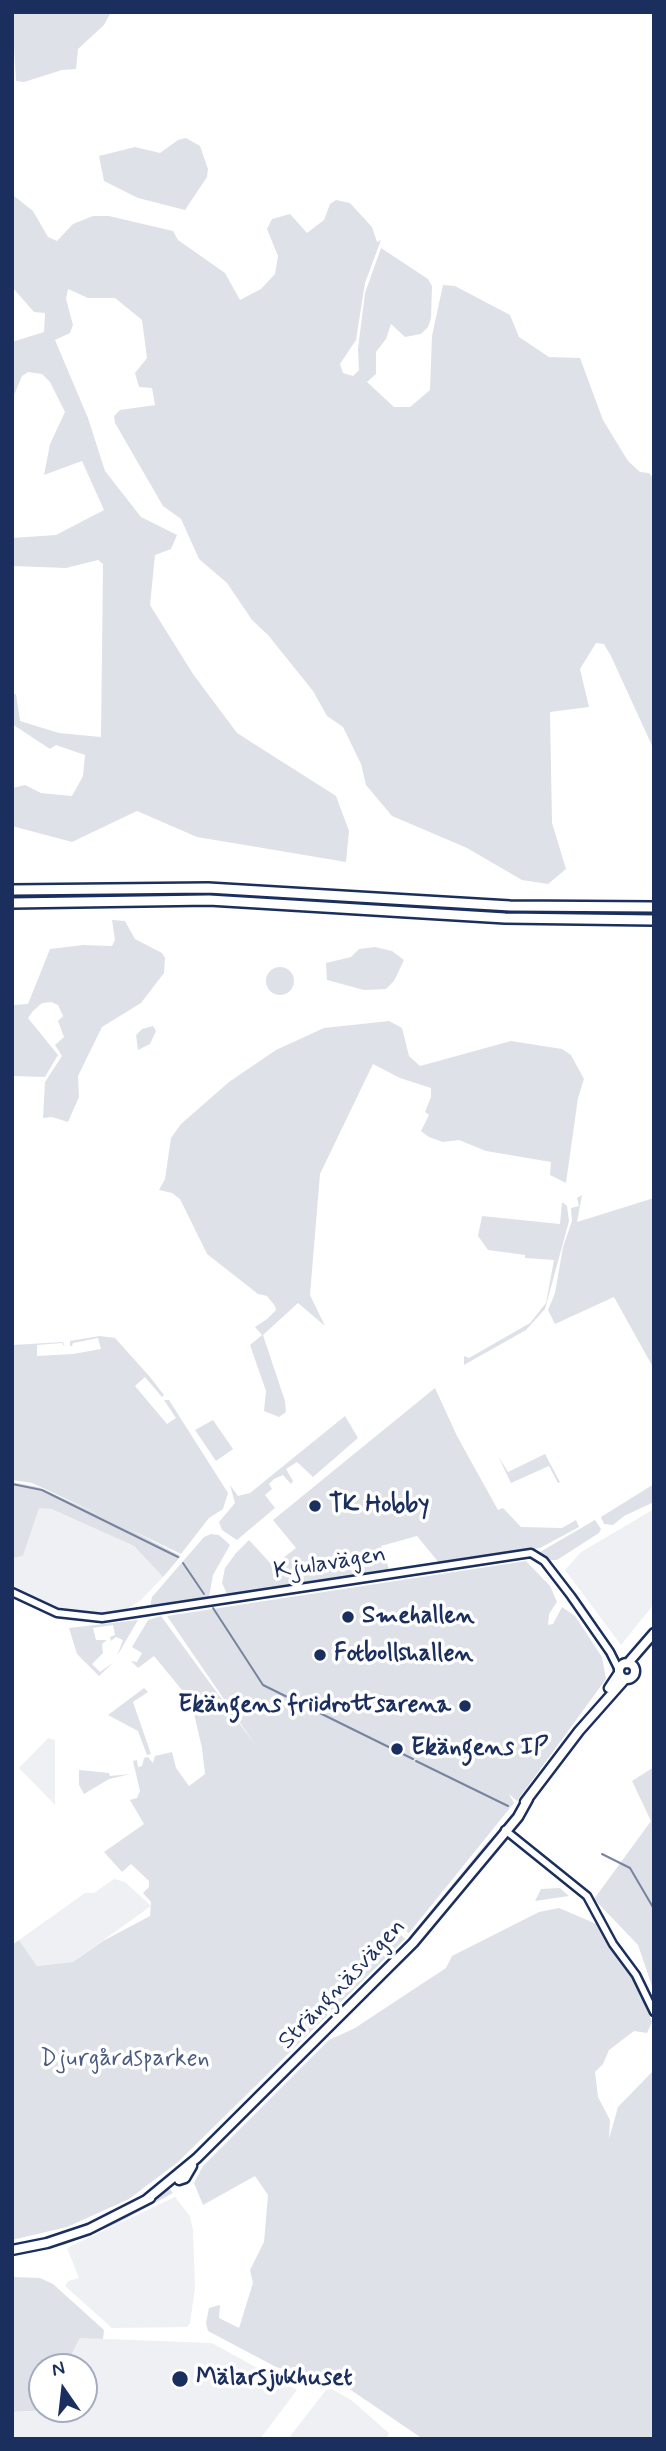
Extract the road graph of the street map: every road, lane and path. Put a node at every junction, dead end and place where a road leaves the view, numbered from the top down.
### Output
1 (12, 890) edge
2 (12, 903) edge
3 (654, 907) edge
4 (654, 920) edge
5 (12, 1592) edge
6 (654, 1635) edge
7 (610, 1652) junction
8 (629, 1664) junction
9 (621, 1674) junction
10 (505, 1830) junction
11 (654, 2012) edge
12 (12, 2250) edge

1 - 3 highway
2 - 4 highway
5 - 7 street, Kjulavägen
6 - 8 main road
7 - 8 street, Kjulavägen
7 - 9 street, Kjulavägen
8 - 9 main road
8 - 9 main road
9 - 10 main road, Strängnäsvägen
10 - 11 street
10 - 12 main road, Strängnäsvägen

